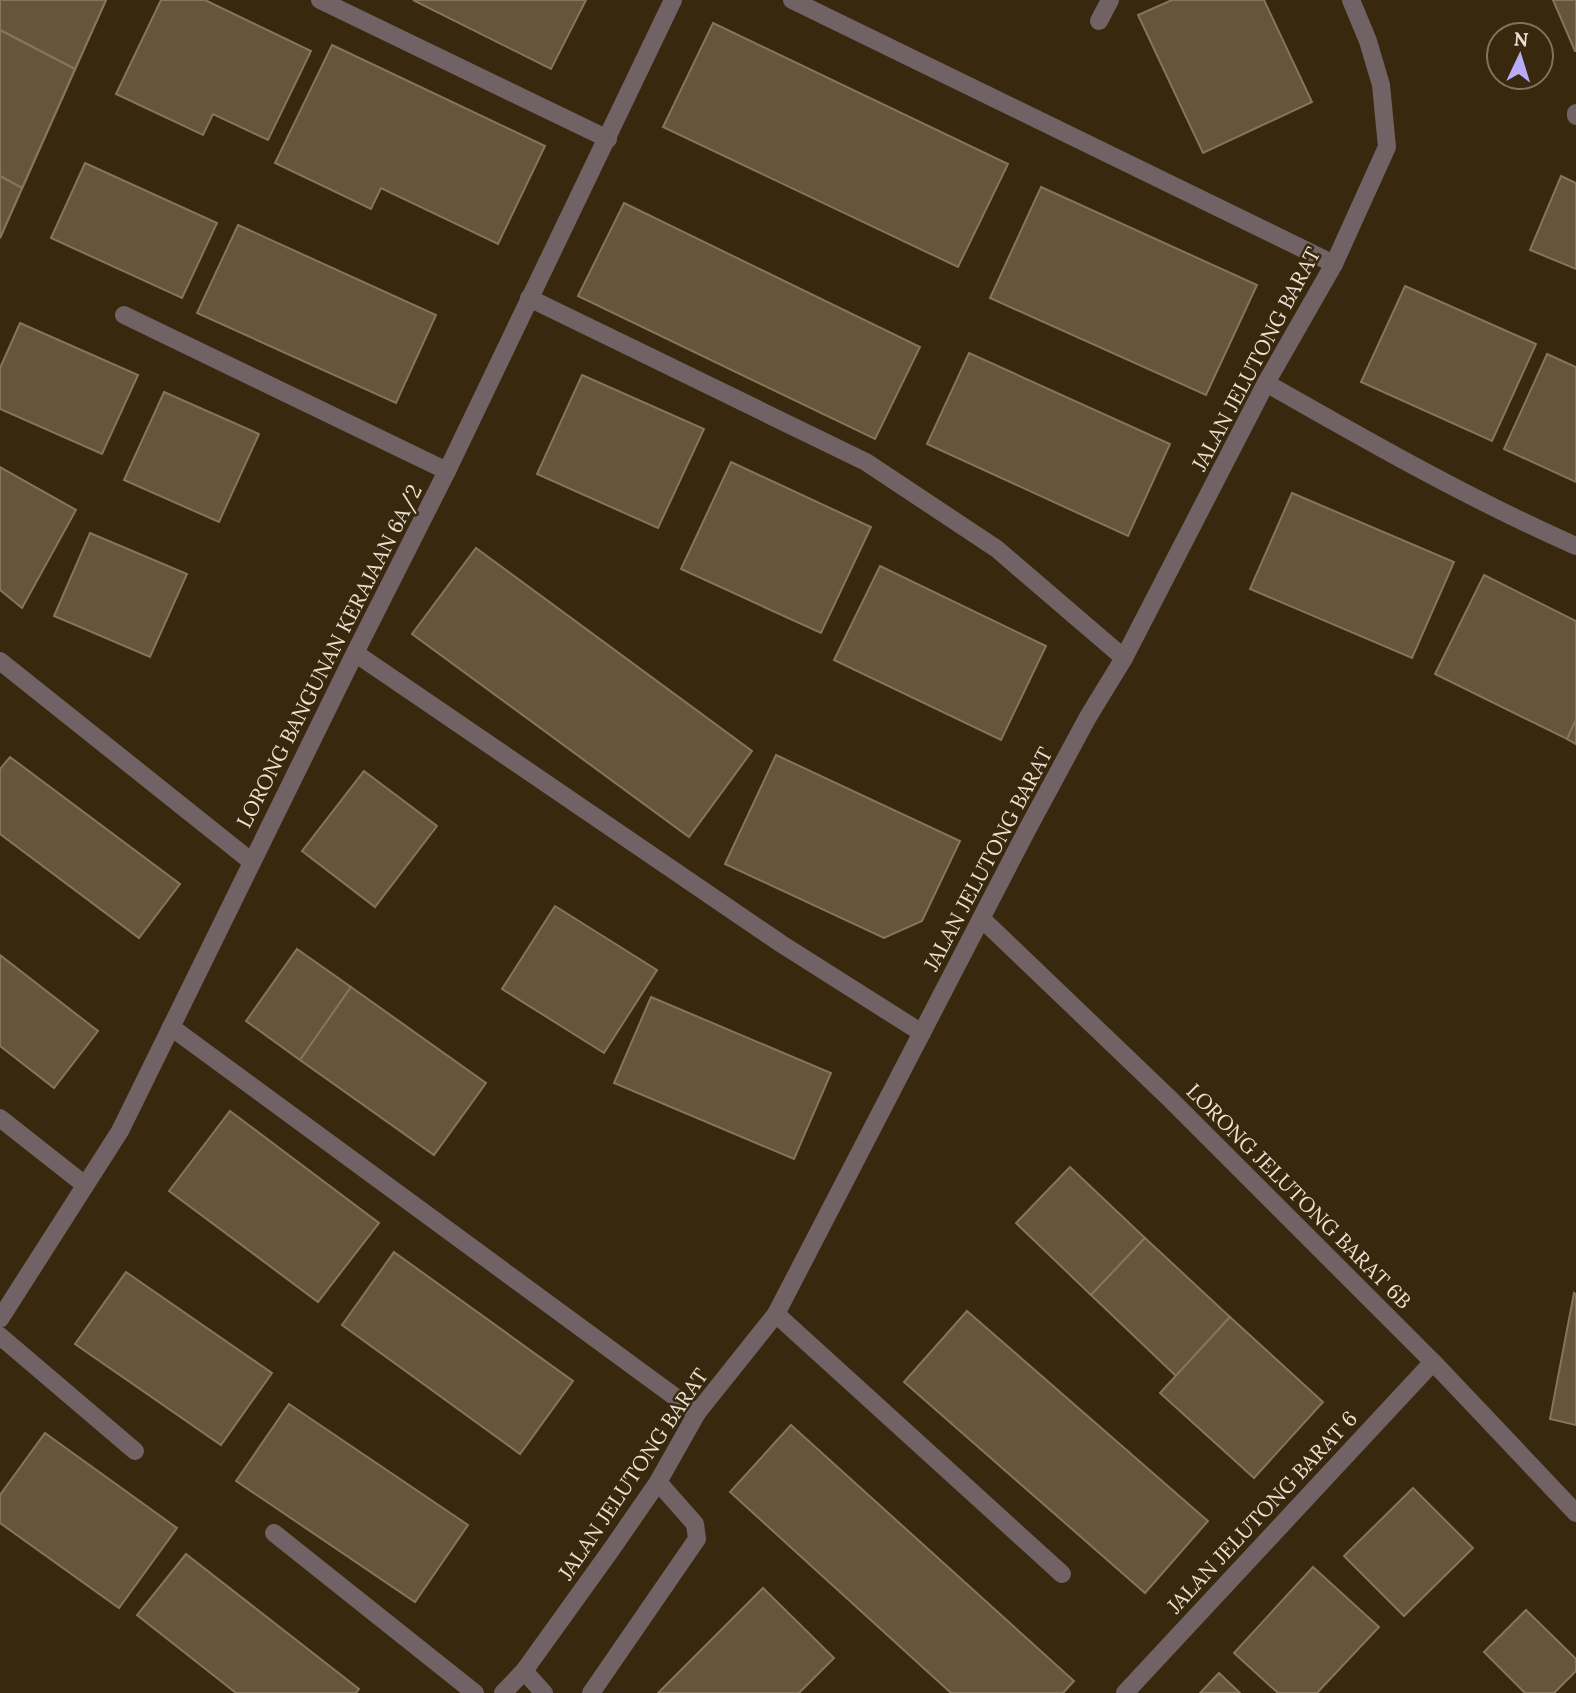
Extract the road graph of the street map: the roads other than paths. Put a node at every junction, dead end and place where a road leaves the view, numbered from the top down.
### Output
1 (320, 0) edge
2 (673, 0) edge
3 (792, 0) edge
4 (1111, 0) edge
5 (1351, 0) edge
6 (1099, 21) dead end
7 (608, 139) junction
8 (1334, 264) junction
9 (529, 298) junction
10 (124, 315) dead end
11 (1266, 383) junction
12 (447, 471) junction
13 (1576, 546) edge
14 (355, 653) junction
15 (1124, 658) junction
16 (0, 661) edge
17 (252, 862) junction
18 (982, 919) junction
19 (170, 1027) junction
20 (922, 1033) junction
21 (0, 1118) edge
22 (85, 1185) junction
23 (776, 1314) junction
24 (0, 1319) edge
25 (0, 1336) edge
26 (1433, 1362) junction
27 (697, 1413) junction
28 (135, 1451) dead end
29 (658, 1482) junction
30 (1576, 1513) edge
31 (274, 1534) dead end
32 (1062, 1574) dead end
33 (524, 1671) junction
34 (475, 1693) edge
35 (503, 1693) edge
36 (544, 1693) edge
37 (591, 1693) edge
38 (1125, 1693) edge

1 - 7 street
2 - 7 street, LORONG BANGUNAN KERAJAAN 6A/2
3 - 8 street
4 - 6 street
5 - 8 street, JALAN JELUTONG BARAT
7 - 9 street, LORONG BANGUNAN KERAJAAN 6A/2
8 - 11 street, JALAN JELUTONG BARAT
9 - 12 street, LORONG BANGUNAN KERAJAAN 6A/2
9 - 15 street
10 - 12 street
11 - 13 street
11 - 15 street, JALAN JELUTONG BARAT
12 - 14 street, LORONG BANGUNAN KERAJAAN 6A/2
14 - 17 street, LORONG BANGUNAN KERAJAAN 6A/2
14 - 20 street
15 - 18 street, JALAN JELUTONG BARAT
16 - 17 street
17 - 19 street, LORONG BANGUNAN KERAJAAN 6A/2
18 - 20 street, JALAN JELUTONG BARAT
18 - 26 street, LORONG JELUTONG BARAT 6B
19 - 22 street, LORONG BANGUNAN KERAJAAN 6A/2
19 - 27 street
20 - 23 street, JALAN JELUTONG BARAT
21 - 22 street
22 - 24 street, LORONG BANGUNAN KERAJAAN 6A/2
23 - 27 street, JALAN JELUTONG BARAT
23 - 32 street
25 - 28 street
26 - 30 street, LORONG JELUTONG BARAT 6B
26 - 38 street, JALAN JELUTONG BARAT 6
27 - 29 street, JALAN JELUTONG BARAT
29 - 33 street, JALAN JELUTONG BARAT
29 - 37 street
31 - 34 street
33 - 35 street, JALAN JELUTONG BARAT
33 - 36 street

